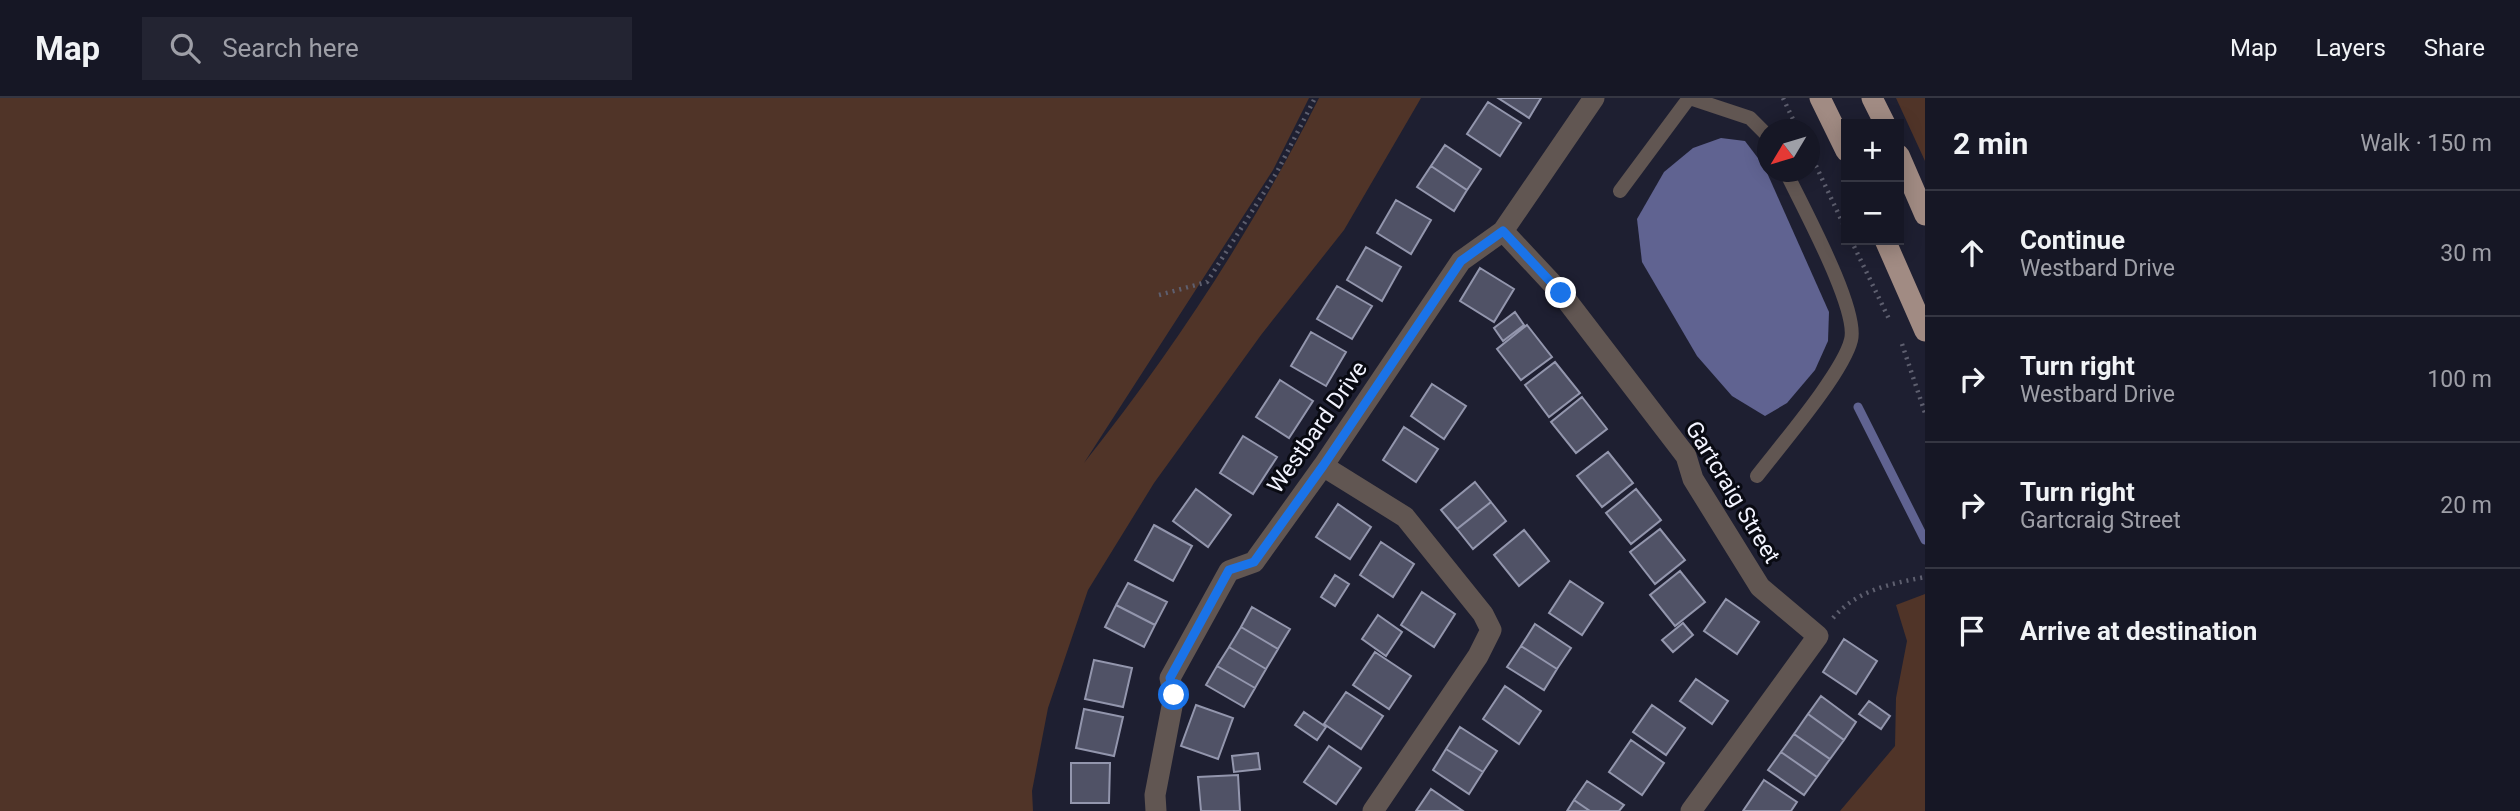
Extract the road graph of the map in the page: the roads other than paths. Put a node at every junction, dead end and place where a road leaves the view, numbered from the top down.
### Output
1 (1594, 98) edge
2 (1689, 98) edge
3 (1820, 98) edge
4 (1872, 98) edge
5 (1882, 119) edge
6 (1757, 125) edge
7 (1841, 141) edge
8 (1904, 167) edge
9 (1791, 182) edge
10 (1620, 191) dead end
11 (1925, 215) edge
12 (1503, 231) junction
13 (1887, 245) edge
14 (1925, 331) edge
15 (1323, 466) junction
16 (1757, 476) dead end
17 (1156, 811) edge
18 (1373, 811) edge
19 (1691, 811) edge

1 - 12 street, Westbard Drive
2 - 6 lane
2 - 10 lane
3 - 7 main road
4 - 5 main road
8 - 11 main road
9 - 16 lane
12 - 15 street, Westbard Drive
12 - 19 street, Gartcraig Street
13 - 14 main road
15 - 17 street, Westbard Drive
15 - 18 street

